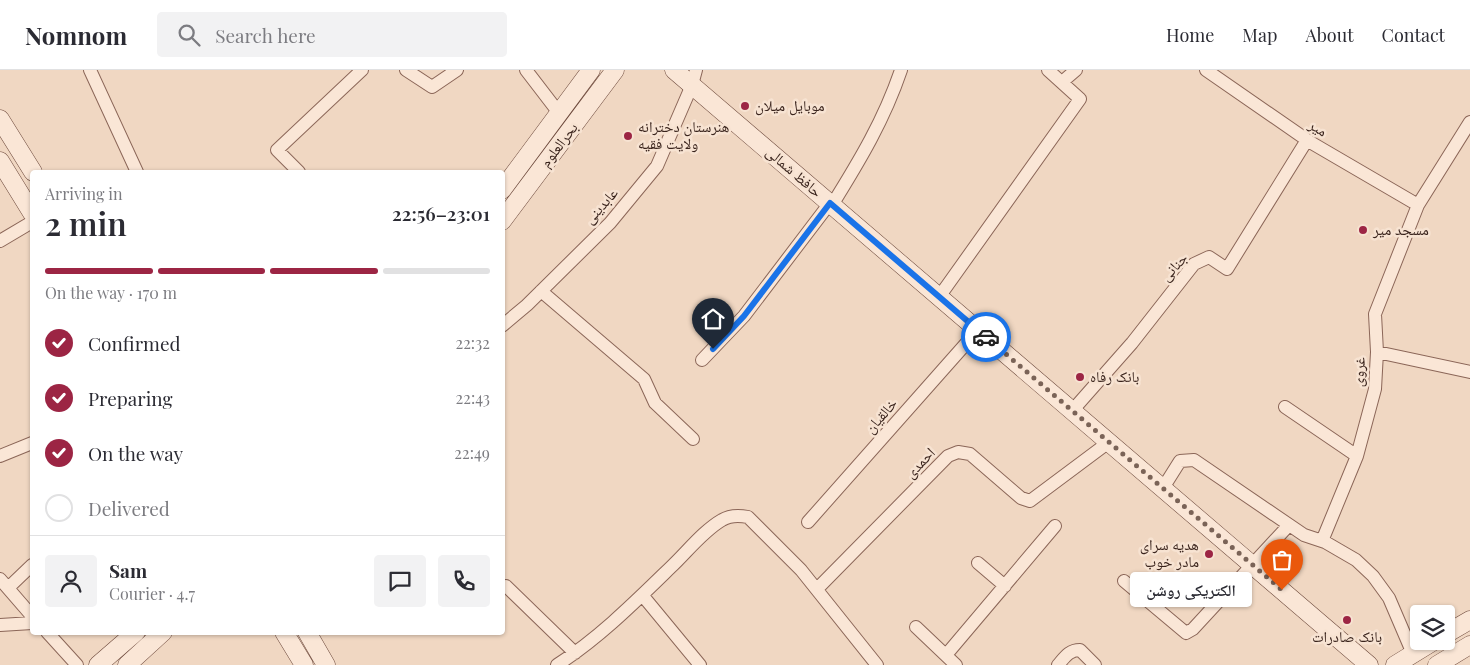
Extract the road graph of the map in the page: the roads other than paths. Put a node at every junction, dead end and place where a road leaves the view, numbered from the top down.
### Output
1 (90, 70) edge
2 (362, 70) edge
3 (406, 70) edge
4 (456, 70) edge
5 (526, 70) edge
6 (591, 70) edge
7 (615, 70) edge
8 (674, 70) edge
9 (901, 70) edge
10 (1048, 70) edge
11 (1076, 70) edge
12 (1206, 70) edge
13 (694, 77) edge
14 (1062, 82) junction
15 (559, 113) junction
16 (0, 119) edge
17 (1470, 122) edge
18 (1306, 140) junction
19 (4, 168) edge
20 (30, 168) edge
21 (136, 170) edge
22 (297, 170) edge
23 (505, 186) edge
24 (831, 204) junction
25 (1418, 205) junction
26 (30, 210) edge
27 (505, 217) edge
28 (30, 223) edge
29 (0, 241) edge
30 (541, 291) junction
31 (939, 297) junction
32 (505, 323) edge
33 (978, 330) junction
34 (1377, 352) junction
35 (702, 360) dead end
36 (1470, 372) edge
37 (1285, 407) dead end
38 (1072, 411) junction
39 (693, 439) dead end
40 (1109, 442) junction
41 (30, 444) edge
42 (0, 456) edge
43 (1357, 456) junction
44 (1163, 488) junction
45 (808, 522) dead end
46 (1288, 525) junction
47 (1055, 526) dead end
48 (1322, 541) junction
49 (978, 563) dead end
50 (1253, 565) junction
51 (30, 566) edge
52 (1124, 581) dead end
53 (4, 583) edge
54 (506, 586) dead end
55 (1005, 586) junction
56 (817, 589) junction
57 (642, 596) junction
58 (30, 614) edge
59 (1470, 620) edge
60 (30, 623) edge
61 (0, 625) edge
62 (916, 627) dead end
63 (1455, 629) edge
64 (50, 635) edge
65 (133, 635) edge
66 (160, 635) edge
67 (286, 635) edge
68 (309, 635) edge
69 (1470, 645) edge
70 (1419, 650) edge
71 (575, 653) junction
72 (1413, 654) junction
73 (946, 655) junction
74 (77, 665) edge
75 (98, 665) edge
76 (127, 665) edge
77 (304, 665) edge
78 (326, 665) edge
79 (557, 665) edge
80 (700, 665) edge
81 (877, 665) edge
82 (956, 665) edge
83 (1058, 665) edge
84 (1095, 665) edge
85 (1369, 665) edge
86 (1395, 665) edge
87 (1437, 665) edge

1 - 21 street
2 - 22 street
3 - 4 street
5 - 15 street
6 - 15 main road, بحرالعلوم
7 - 27 main road, بحرالعلوم
8 - 13 main road, حافظ شمالی
9 - 24 street
10 - 14 street
11 - 14 street
12 - 18 street, میر
13 - 24 main road, حافظ شمالی
13 - 30 street, عابدینی
14 - 31 street
15 - 23 main road, بحرالعلوم
16 - 20 main road
17 - 25 street
18 - 25 street, میر
18 - 38 street, جنانی
19 - 20 main road
19 - 26 main road
24 - 31 main road, حافظ شمالی
24 - 35 street
25 - 34 street, غروی
28 - 29 street
30 - 32 street, عابدینی
30 - 39 street
31 - 33 main road, حافظ شمالی
33 - 38 main road, حافظ شمالی
33 - 45 street, خالقیان
34 - 36 street
34 - 43 street, غروی
37 - 43 street
38 - 40 main road, حافظ شمالی
40 - 44 main road, حافظ شمالی
40 - 56 street, احمدی
41 - 42 street
43 - 48 street, غروی
44 - 46 street
44 - 50 main road, حافظ شمالی
46 - 48 street
46 - 50 street
47 - 55 street
48 - 72 street
49 - 55 street
50 - 52 street
50 - 85 main road, حافظ شمالی
51 - 53 street
53 - 58 street
54 - 71 street
55 - 73 street
56 - 57 street
56 - 81 street
57 - 71 street
57 - 80 street
59 - 63 main road
60 - 61 street
62 - 73 street
64 - 74 street
65 - 75 main road
66 - 76 main road
67 - 77 main road
68 - 78 main road
69 - 87 main road
70 - 72 main road
71 - 79 street
72 - 86 main road
73 - 82 street
83 - 84 street

